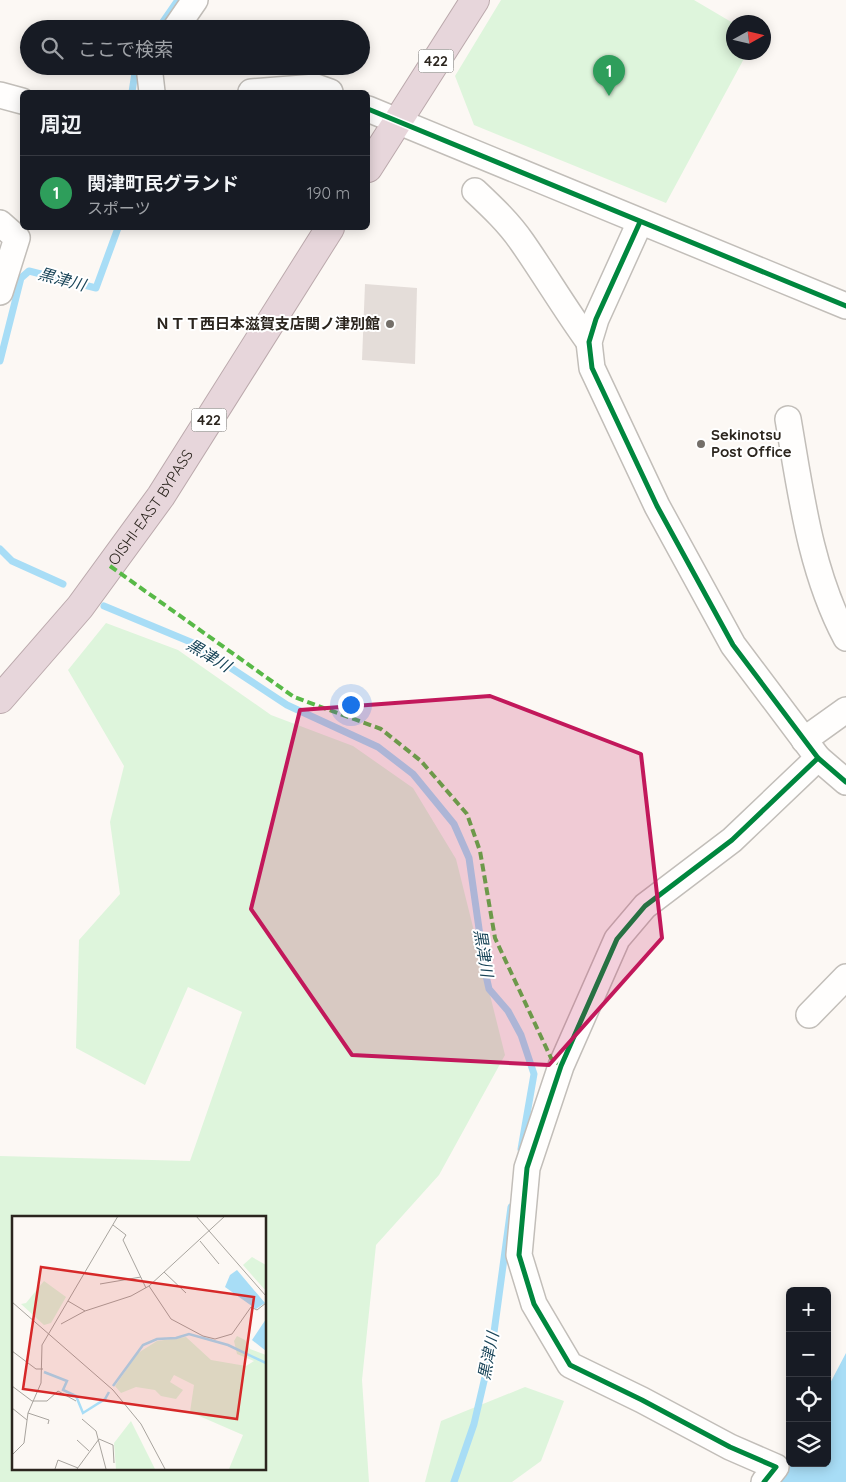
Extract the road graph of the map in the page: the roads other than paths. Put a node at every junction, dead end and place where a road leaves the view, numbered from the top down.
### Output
1 (195, 0) edge
2 (475, 0) edge
3 (181, 20) edge
4 (150, 75) edge
5 (152, 90) edge
6 (273, 90) edge
7 (325, 90) edge
8 (0, 95) edge
9 (20, 100) edge
10 (370, 110) edge
11 (397, 121) junction
12 (370, 165) edge
13 (475, 191) dead end
14 (640, 222) junction
15 (0, 223) edge
16 (329, 230) edge
17 (0, 292) edge
18 (846, 306) edge
19 (589, 342) junction
20 (788, 419) dead end
21 (846, 638) edge
22 (0, 699) edge
23 (846, 710) edge
24 (811, 749) junction
25 (846, 782) edge
26 (846, 977) edge
27 (809, 1015) dead end
28 (764, 1482) edge

1 - 3 street
2 - 11 highway, 422
4 - 5 street
6 - 7 street
8 - 9 street
10 - 11 street
11 - 12 highway, 422
11 - 14 street
13 - 19 street
14 - 18 street
14 - 19 street
15 - 17 street
16 - 22 highway, OISHI-EAST BYPASS / 422
19 - 24 street
20 - 21 street
23 - 24 street
24 - 25 street
24 - 28 street
26 - 27 street

